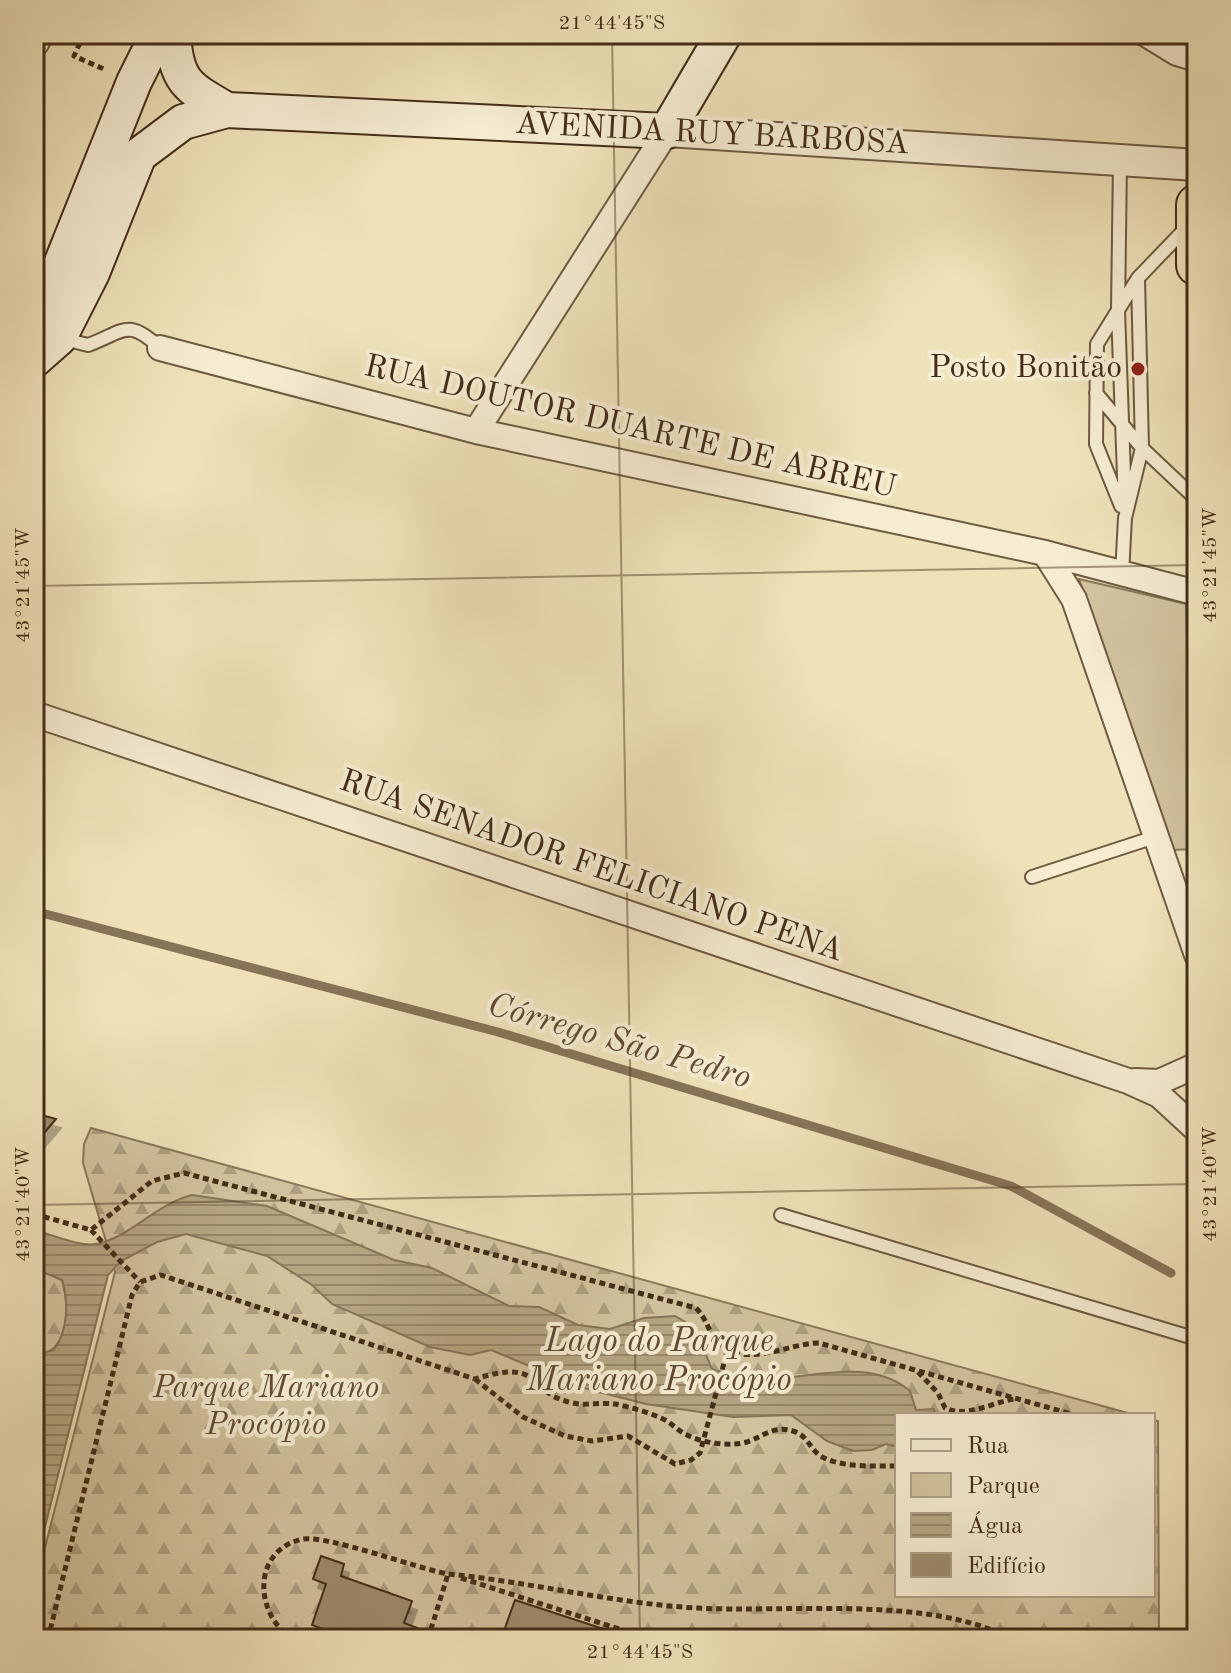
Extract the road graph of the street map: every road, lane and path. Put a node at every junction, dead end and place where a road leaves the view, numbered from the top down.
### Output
1 (37, 34) edge
2 (84, 34) edge
3 (158, 34) edge
4 (173, 34) edge
5 (724, 34) edge
6 (1146, 34) edge
7 (34, 41) edge
8 (1197, 59) edge
9 (134, 82) junction
10 (227, 110) junction
11 (667, 131) junction
12 (1120, 159) junction
13 (1197, 165) edge
14 (1197, 205) edge
15 (1196, 218) edge
16 (1197, 265) edge
17 (1138, 278) junction
18 (1118, 311) junction
19 (42, 343) edge
20 (160, 348) joint
21 (1096, 393) junction
22 (1121, 422) junction
23 (476, 431) junction
24 (1142, 448) junction
25 (1197, 500) edge
26 (1125, 518) junction
27 (1045, 553) junction
28 (1122, 574) junction
29 (1197, 593) edge
30 (34, 714) edge
31 (1158, 836) junction
32 (1032, 877) dead end
33 (1197, 955) edge
34 (1197, 1065) edge
35 (1128, 1081) junction
36 (1197, 1130) edge
37 (34, 1214) edge
38 (781, 1215) dead end
39 (91, 1230) junction
40 (140, 1282) junction
41 (1197, 1339) edge
42 (728, 1348) junction
43 (915, 1369) junction
44 (475, 1379) junction
45 (1017, 1399) junction
46 (959, 1413) edge
47 (968, 1413) edge
48 (1068, 1413) edge
49 (704, 1440) junction
50 (895, 1466) edge
51 (448, 1574) junction
52 (48, 1639) edge
53 (293, 1639) edge
54 (428, 1639) edge
55 (650, 1639) edge
56 (1012, 1639) edge

1 - 7 street
2 - 9 path
3 - 9 main road
4 - 10 main road
5 - 11 main road
6 - 8 street
9 - 19 main road
10 - 11 main road, AVENIDA RUY BARBOSA
10 - 19 main road
11 - 12 street, AVENIDA RUY BARBOSA
11 - 23 street
12 - 13 street, AVENIDA RUY BARBOSA
12 - 18 lane
14 - 15 highway
15 - 16 highway
15 - 17 lane
17 - 18 lane
17 - 24 lane
18 - 21 lane
18 - 22 lane
19 - 20 lane, RUA DOUTOR DUARTE DE ABREU
20 - 23 street, RUA DOUTOR DUARTE DE ABREU
21 - 22 lane
21 - 26 lane
22 - 24 lane
22 - 26 lane
23 - 27 street, RUA DOUTOR DUARTE DE ABREU
24 - 25 lane
24 - 26 lane
26 - 28 lane
27 - 28 street, RUA DOUTOR DUARTE DE ABREU
27 - 31 street
28 - 29 street, RUA DOUTOR DUARTE DE ABREU
30 - 35 street, RUA SENADOR FELICIANO PENA
31 - 32 lane
31 - 33 street
34 - 35 street, RUA SENADOR FELICIANO PENA
35 - 36 street, RUA SENADOR FELICIANO PENA
37 - 39 path
38 - 41 lane
39 - 40 path
39 - 42 path
40 - 44 path
40 - 52 path
42 - 43 path
42 - 49 path
43 - 45 path
43 - 46 path
44 - 49 path
44 - 49 path
45 - 47 path
45 - 48 path
49 - 50 path
51 - 53 path
51 - 54 path
51 - 55 path
51 - 56 path

